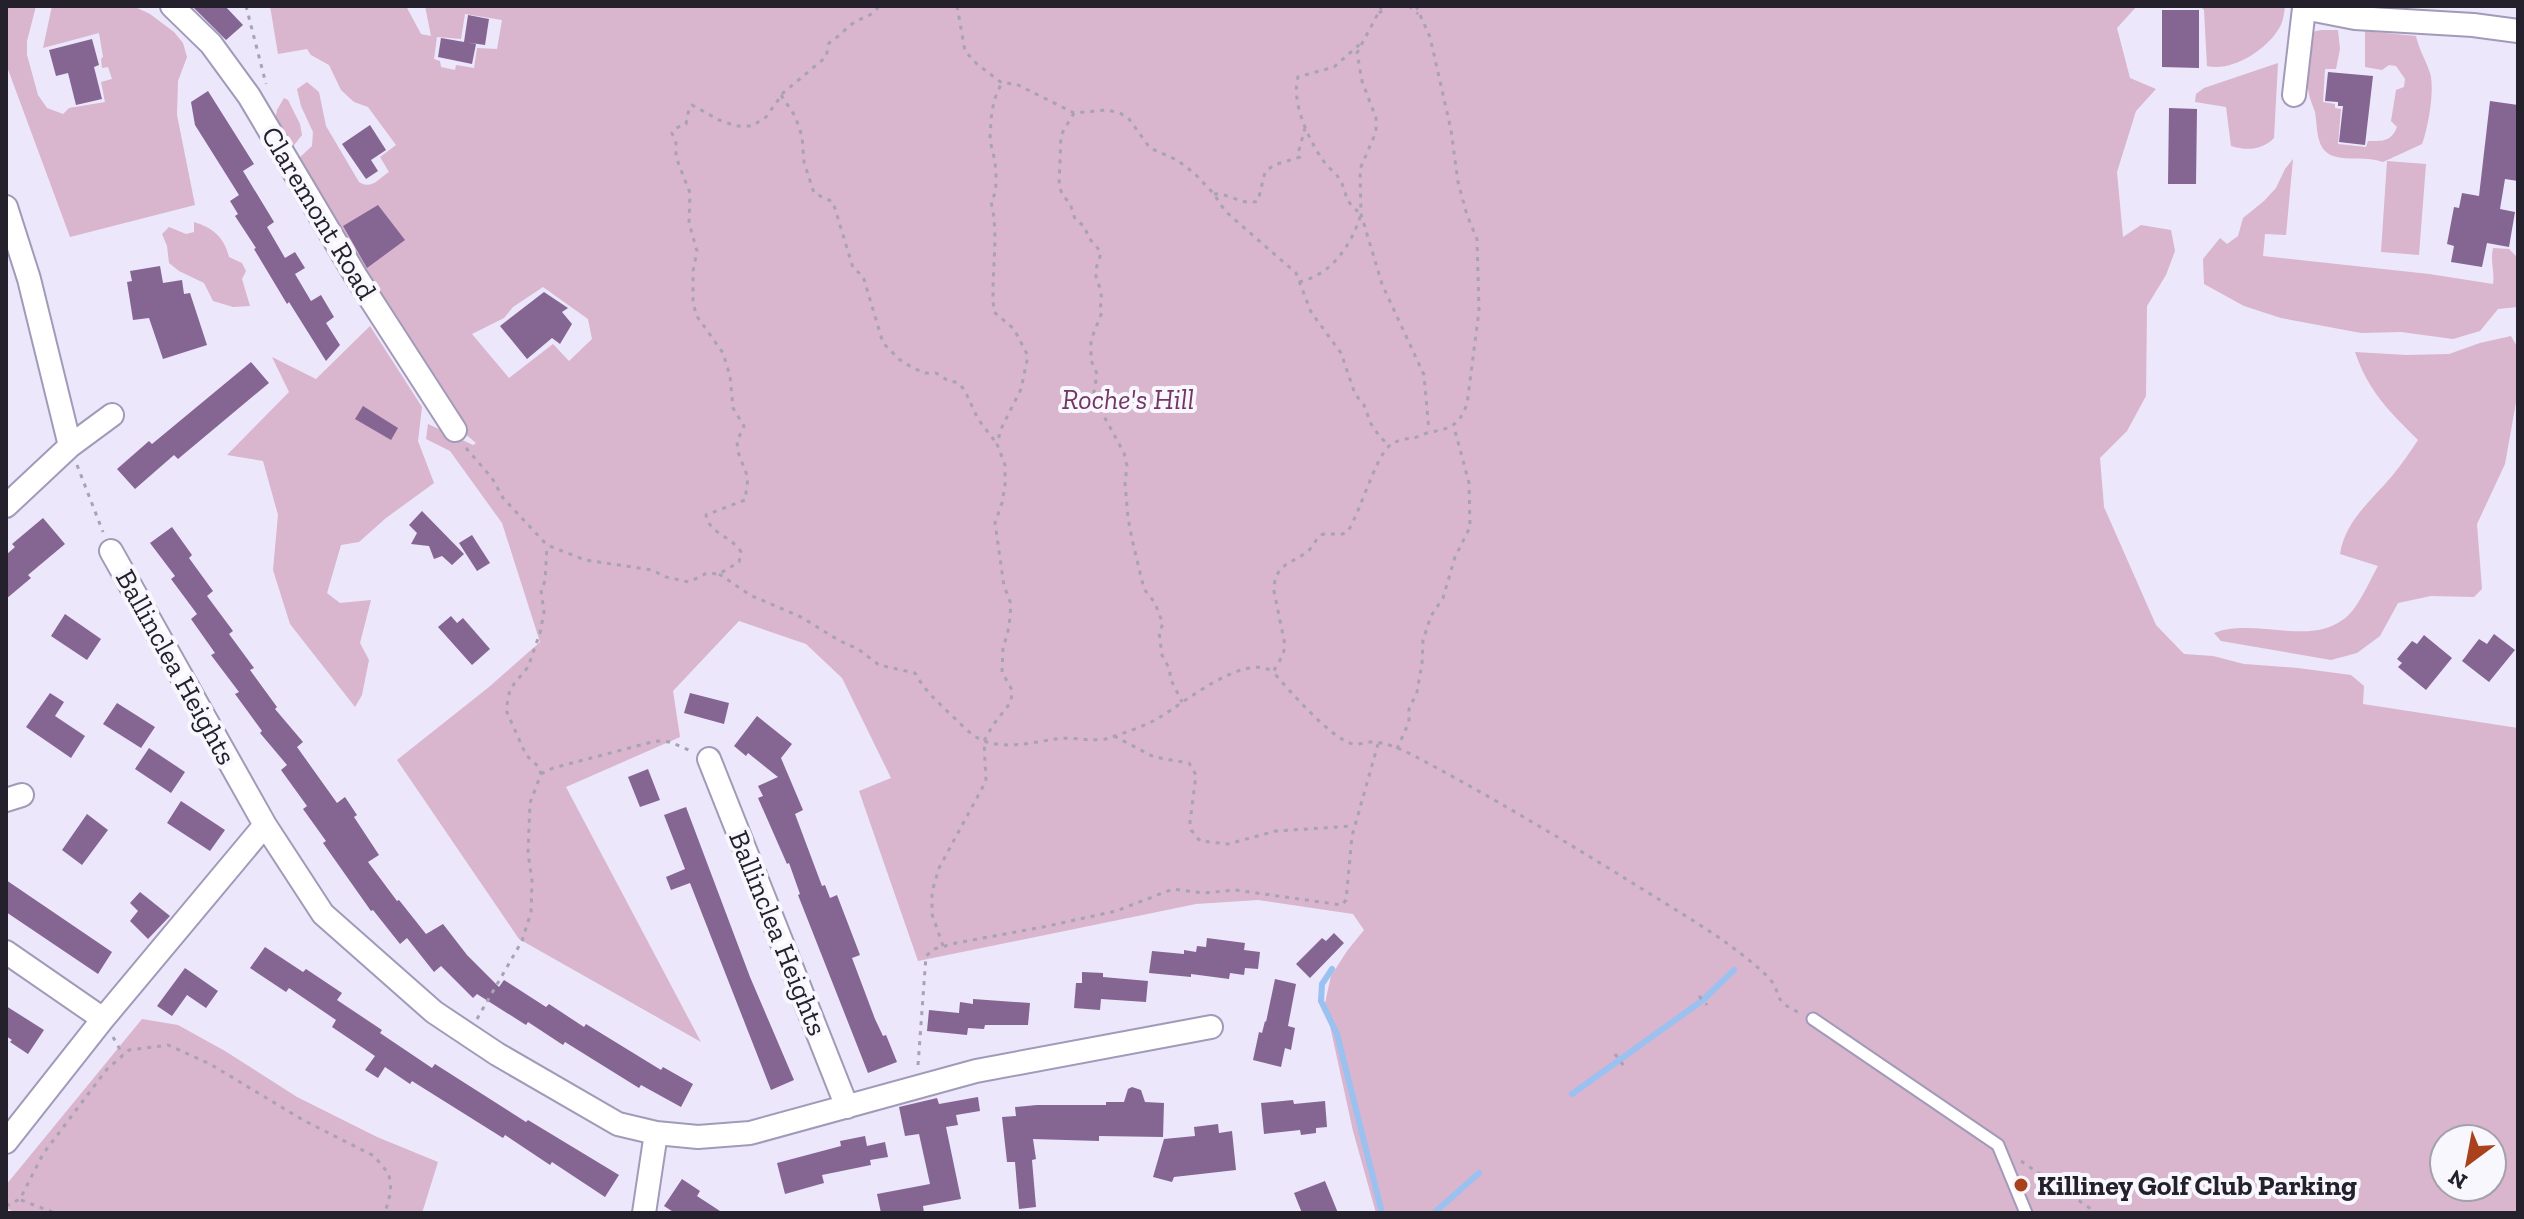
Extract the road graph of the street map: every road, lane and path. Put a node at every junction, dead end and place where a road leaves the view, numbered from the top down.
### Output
1 (172, 6) edge
2 (246, 6) edge
3 (879, 6) edge
4 (957, 6) edge
5 (1382, 6) edge
6 (1389, 6) edge
7 (1409, 6) edge
8 (1416, 6) edge
9 (2302, 7) edge
10 (1379, 13) junction
11 (1421, 16) junction
12 (2518, 31) edge
13 (1363, 42) junction
14 (1002, 83) junction
15 (269, 94) dead end
16 (781, 95) junction
17 (2294, 95) dead end
18 (1074, 113) junction
19 (1306, 127) junction
20 (1214, 194) junction
21 (6, 207) edge
22 (1361, 214) junction
23 (1299, 282) junction
24 (112, 415) dead end
25 (1453, 426) junction
26 (455, 430) joint
27 (1429, 431) junction
28 (997, 444) junction
29 (70, 446) junction
30 (1390, 446) junction
31 (6, 506) edge
32 (547, 545) junction
33 (111, 551) joint
34 (719, 574) junction
35 (1273, 672) junction
36 (1182, 702) junction
37 (1114, 736) junction
38 (984, 741) junction
39 (1378, 743) junction
40 (1397, 749) junction
41 (709, 759) joint
42 (541, 774) junction
43 (265, 825) junction
44 (1355, 826) junction
45 (943, 946) junction
46 (6, 952) edge
47 (1699, 996) dead end
48 (1707, 1005) dead end
49 (103, 1019) junction
50 (1813, 1019) joint
51 (1211, 1027) dead end
52 (468, 1036) junction
53 (1615, 1054) dead end
54 (1624, 1066) dead end
55 (916, 1089) junction
56 (847, 1107) junction
57 (656, 1133) junction
58 (6, 1142) edge
59 (1998, 1145) junction
60 (20, 1199) junction
61 (6, 1206) edge
62 (55, 1213) edge
63 (385, 1213) edge
64 (644, 1213) edge
65 (2026, 1213) edge
66 (2097, 1213) edge

1 - 26 street, Claremont Road
2 - 15 path
3 - 16 path
4 - 14 path
5 - 10 path
6 - 10 path
7 - 11 path
8 - 11 path
9 - 12 street
9 - 17 street
10 - 13 path
11 - 25 path
13 - 19 path
13 - 22 path
14 - 18 path
14 - 28 path
16 - 28 path
16 - 34 path
18 - 20 path
18 - 36 path
19 - 20 path
19 - 22 path
20 - 23 path
21 - 29 street
22 - 23 path
22 - 27 path
23 - 30 path
24 - 29 street
25 - 27 path
25 - 40 path
26 - 32 path
27 - 30 path
28 - 38 path
29 - 31 street
29 - 33 path
30 - 35 path
32 - 34 path
32 - 42 path
33 - 43 street, Ballinclea Heights
34 - 38 path
35 - 36 path
35 - 39 path
36 - 37 path
37 - 38 path
37 - 44 path
38 - 45 path
39 - 40 path
39 - 44 path
40 - 50 path
41 - 42 path
41 - 56 street, Ballinclea Heights
42 - 52 path
43 - 49 street
43 - 52 street, Ballinclea Heights
44 - 45 path
45 - 55 path
46 - 49 street
47 - 48 path
49 - 58 street
50 - 59 lane
51 - 55 street, Ballinclea Heights
52 - 57 street, Ballinclea Heights
53 - 54 path
55 - 56 street, Ballinclea Heights
56 - 57 street, Ballinclea Heights
57 - 64 street
59 - 65 lane
59 - 66 path
60 - 61 path
60 - 62 path
60 - 63 path

